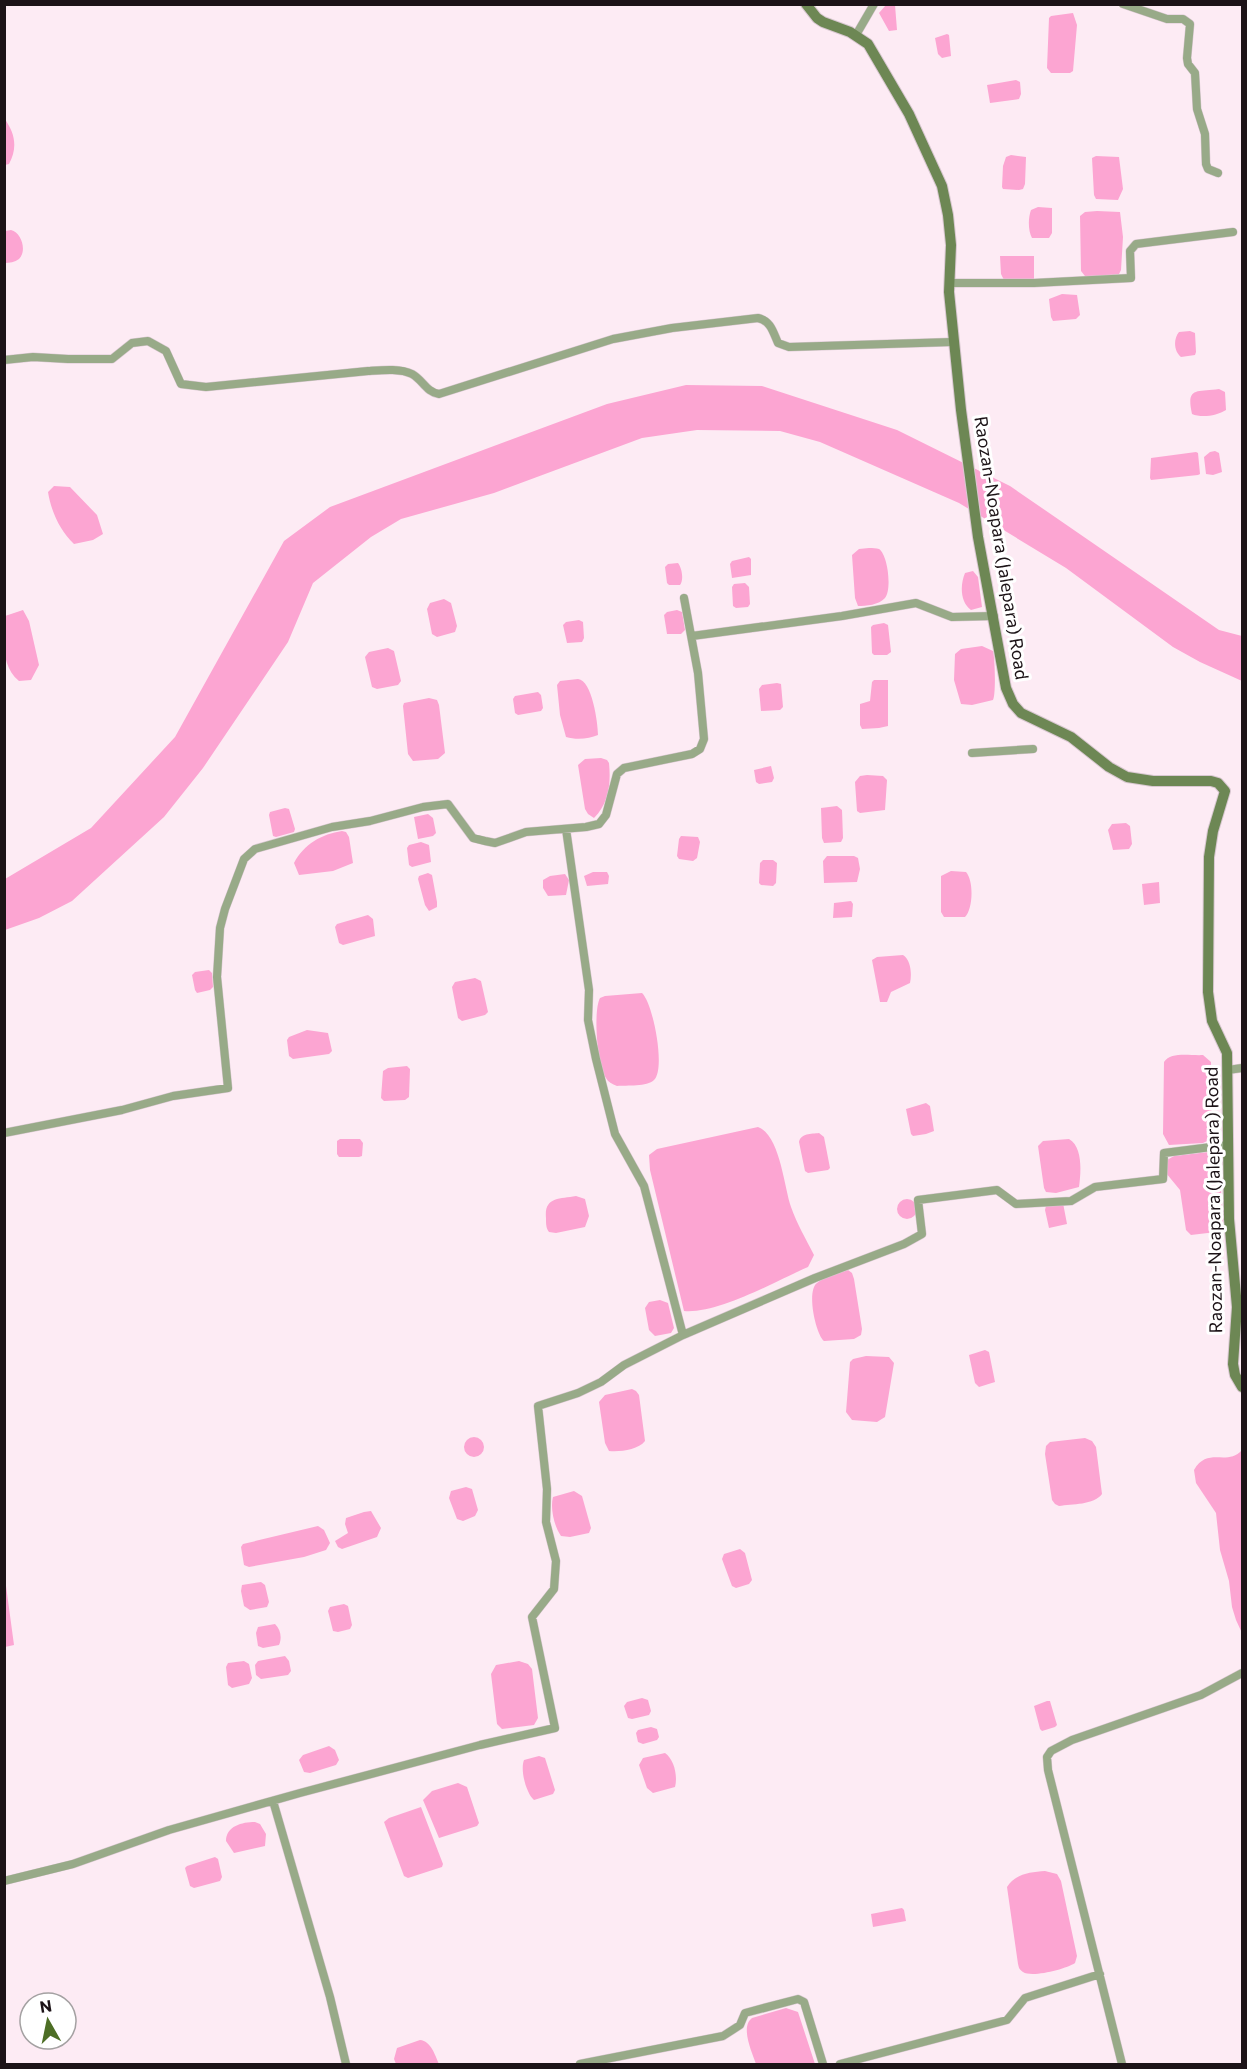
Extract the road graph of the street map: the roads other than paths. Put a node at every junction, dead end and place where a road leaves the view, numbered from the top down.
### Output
1 (806, 4) edge
2 (874, 4) edge
3 (1124, 4) edge
4 (856, 35) junction
5 (1218, 173) dead end
6 (1233, 232) dead end
7 (949, 283) junction
8 (952, 342) junction
9 (4, 360) edge
10 (684, 598) dead end
11 (994, 616) junction
12 (692, 636) junction
13 (1033, 749) dead end
14 (972, 753) dead end
15 (566, 829) junction
16 (1242, 1068) edge
17 (1228, 1070) junction
18 (4, 1133) edge
19 (1227, 1145) junction
20 (683, 1335) junction
21 (1242, 1387) edge
22 (1242, 1673) edge
23 (273, 1801) junction
24 (4, 1881) edge
25 (1100, 1974) junction
26 (346, 2064) edge
27 (580, 2064) edge
28 (823, 2064) edge
29 (840, 2064) edge
30 (1122, 2064) edge

1 - 4 main road, Raozan-Noapara (Jalepara) Road
2 - 4 street
3 - 5 street
4 - 7 main road, Raozan-Noapara (Jalepara) Road
6 - 7 street
7 - 8 main road, Raozan-Noapara (Jalepara) Road
8 - 9 street
8 - 11 main road, Raozan-Noapara (Jalepara) Road
10 - 12 street
11 - 12 street
11 - 17 main road, Raozan-Noapara (Jalepara) Road
12 - 15 street
13 - 14 street
15 - 18 street
15 - 20 street
16 - 17 street
17 - 19 main road, Raozan-Noapara (Jalepara) Road
19 - 20 street
19 - 21 main road, Raozan-Noapara (Jalepara) Road
20 - 23 street
22 - 25 street
23 - 24 street
23 - 26 street
25 - 29 street
25 - 30 street
27 - 28 street

